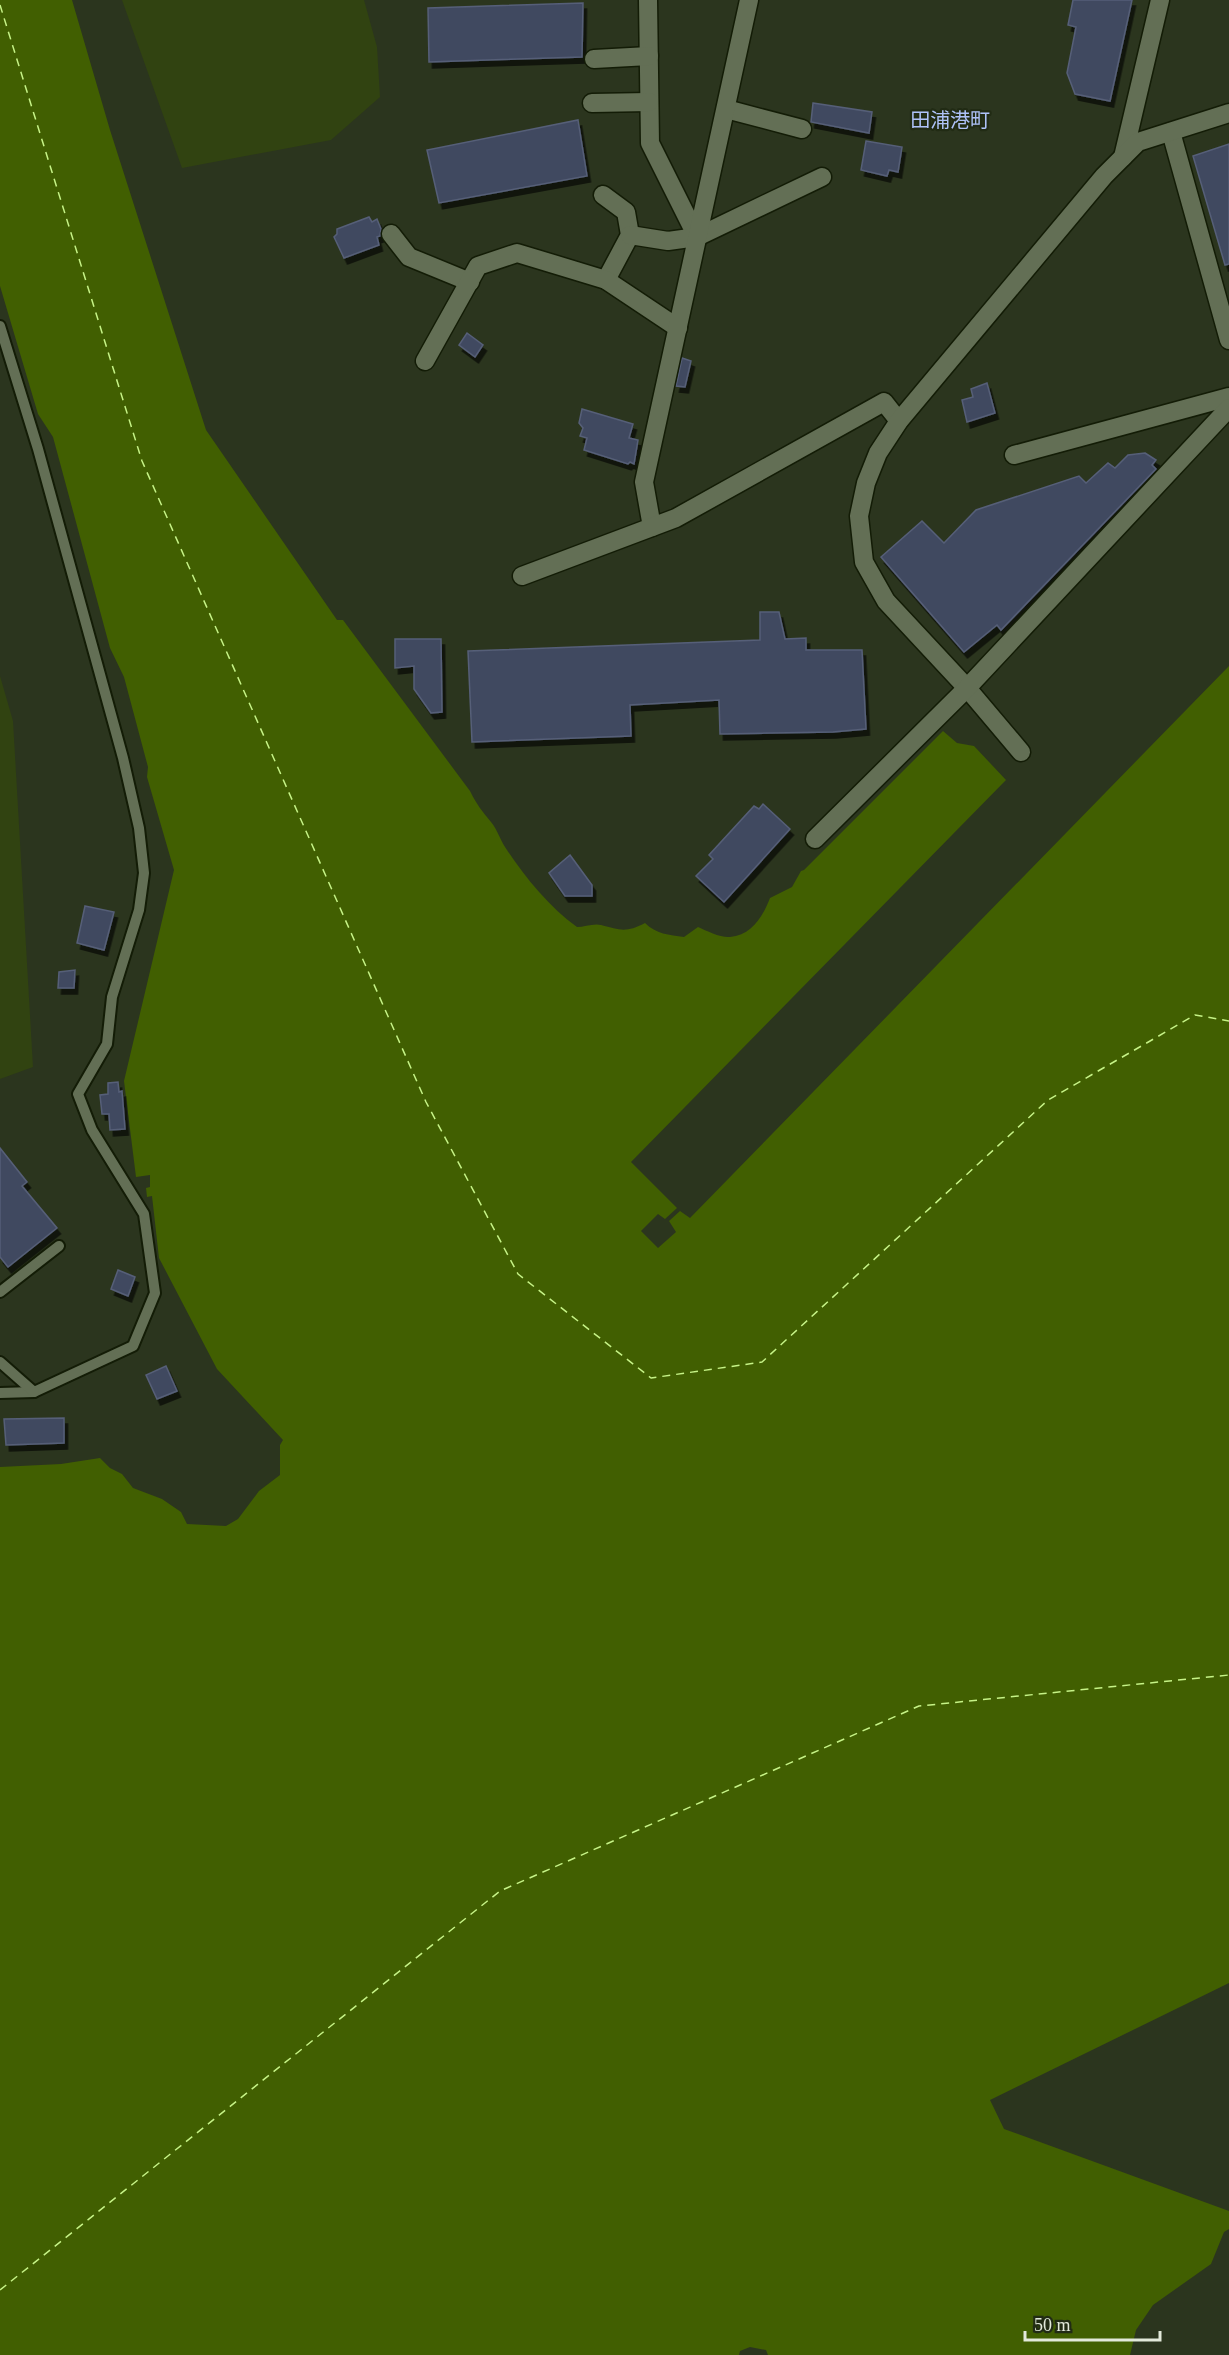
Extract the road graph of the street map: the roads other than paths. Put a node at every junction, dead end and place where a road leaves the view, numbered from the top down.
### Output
1 (648, 0) edge
2 (749, 0) edge
3 (1160, 0) edge
4 (649, 56) junction
5 (594, 59) dead end
6 (649, 102) junction
7 (592, 103) dead end
8 (726, 109) junction
9 (1229, 113) edge
10 (802, 129) dead end
11 (1171, 132) junction
12 (1123, 157) junction
13 (822, 177) dead end
14 (603, 195) dead end
15 (391, 234) dead end
16 (630, 235) junction
17 (697, 237) junction
18 (606, 280) junction
19 (470, 282) junction
20 (0, 326) edge
21 (678, 328) junction
22 (1229, 340) edge
23 (425, 361) dead end
24 (1229, 397) edge
25 (1229, 408) edge
26 (899, 421) junction
27 (1014, 455) dead end
28 (652, 527) junction
29 (522, 576) dead end
30 (967, 688) junction
31 (1021, 752) dead end
32 (815, 839) dead end
33 (59, 1246) dead end
34 (2, 1287) edge
35 (0, 1362) edge
36 (34, 1392) junction
37 (0, 1393) edge

1 - 4 street
2 - 8 street
3 - 12 street
4 - 5 street
4 - 6 street
6 - 7 street
6 - 17 street
8 - 10 street
8 - 17 street
9 - 11 street
11 - 12 street
11 - 22 street
12 - 26 street
13 - 17 street
14 - 16 street
15 - 19 street
16 - 17 street
16 - 18 street
17 - 21 street
18 - 19 street
18 - 21 street
19 - 23 street
20 - 36 lane
21 - 28 street
24 - 27 street
25 - 30 street
26 - 28 street
26 - 30 street
28 - 29 street
30 - 31 street
30 - 32 street
33 - 34 lane
35 - 36 lane
36 - 37 lane

